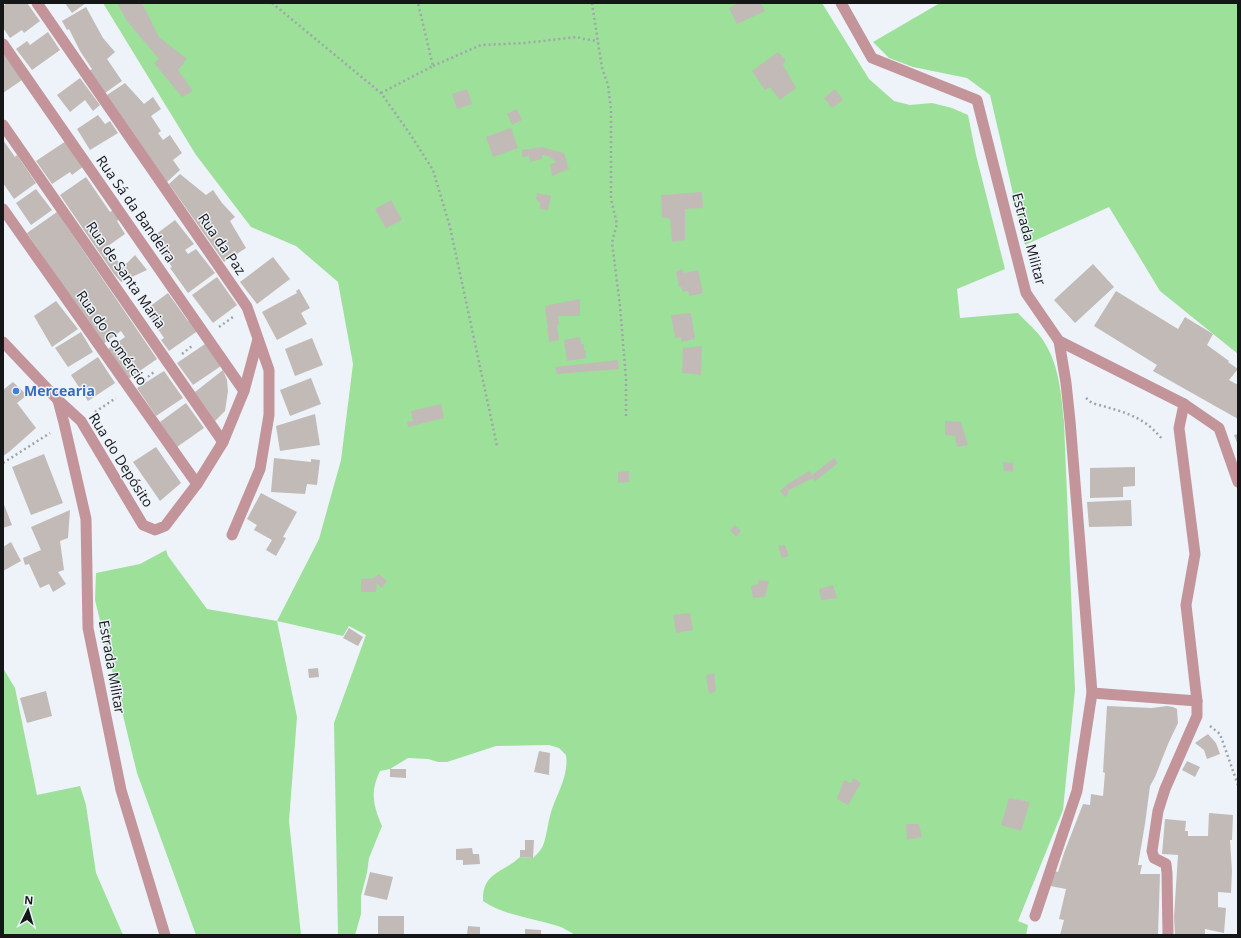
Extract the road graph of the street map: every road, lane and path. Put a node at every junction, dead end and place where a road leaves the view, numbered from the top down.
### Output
1 (37, 3) edge
2 (272, 3) edge
3 (418, 3) edge
4 (592, 3) edge
5 (841, 3) edge
6 (598, 41) junction
7 (3, 44) edge
8 (433, 66) junction
9 (381, 93) junction
10 (3, 125) edge
11 (3, 209) edge
12 (258, 339) junction
13 (1059, 341) junction
14 (3, 342) edge
15 (1066, 383) junction
16 (244, 391) junction
17 (58, 400) junction
18 (1184, 404) junction
19 (626, 417) dead end
20 (64, 423) junction
21 (223, 442) junction
22 (1166, 443) dead end
23 (497, 446) dead end
24 (3, 463) edge
25 (1238, 482) edge
26 (197, 484) junction
27 (232, 535) dead end
28 (1092, 693) junction
29 (1197, 701) junction
30 (1198, 716) junction
31 (1238, 784) edge
32 (1035, 916) dead end
33 (165, 935) edge
34 (1168, 935) edge

1 - 12 street, Rua da Paz
2 - 9 path
3 - 8 path
4 - 6 path
5 - 13 street, Estrada Militar
6 - 8 path
6 - 19 path
7 - 16 street, Rua Sá da Bandeira
8 - 9 path
9 - 23 path
10 - 21 street, Rua de Santa Maria
11 - 26 street, Rua do Comércio
12 - 16 street, Rua do Depósito
12 - 27 street, Rua da Paz
13 - 15 street
13 - 18 street, Estrada Militar
14 - 17 street, Rua do Depósito
15 - 22 path
15 - 28 street
16 - 21 street, Rua do Depósito
17 - 20 street, Estrada Militar
17 - 26 street, Rua do Depósito
18 - 25 street, Estrada Militar
18 - 29 street
20 - 24 path
20 - 33 street, Estrada Militar
21 - 26 street, Rua do Depósito
28 - 29 street
28 - 32 street
29 - 30 street
30 - 31 path
30 - 34 street

